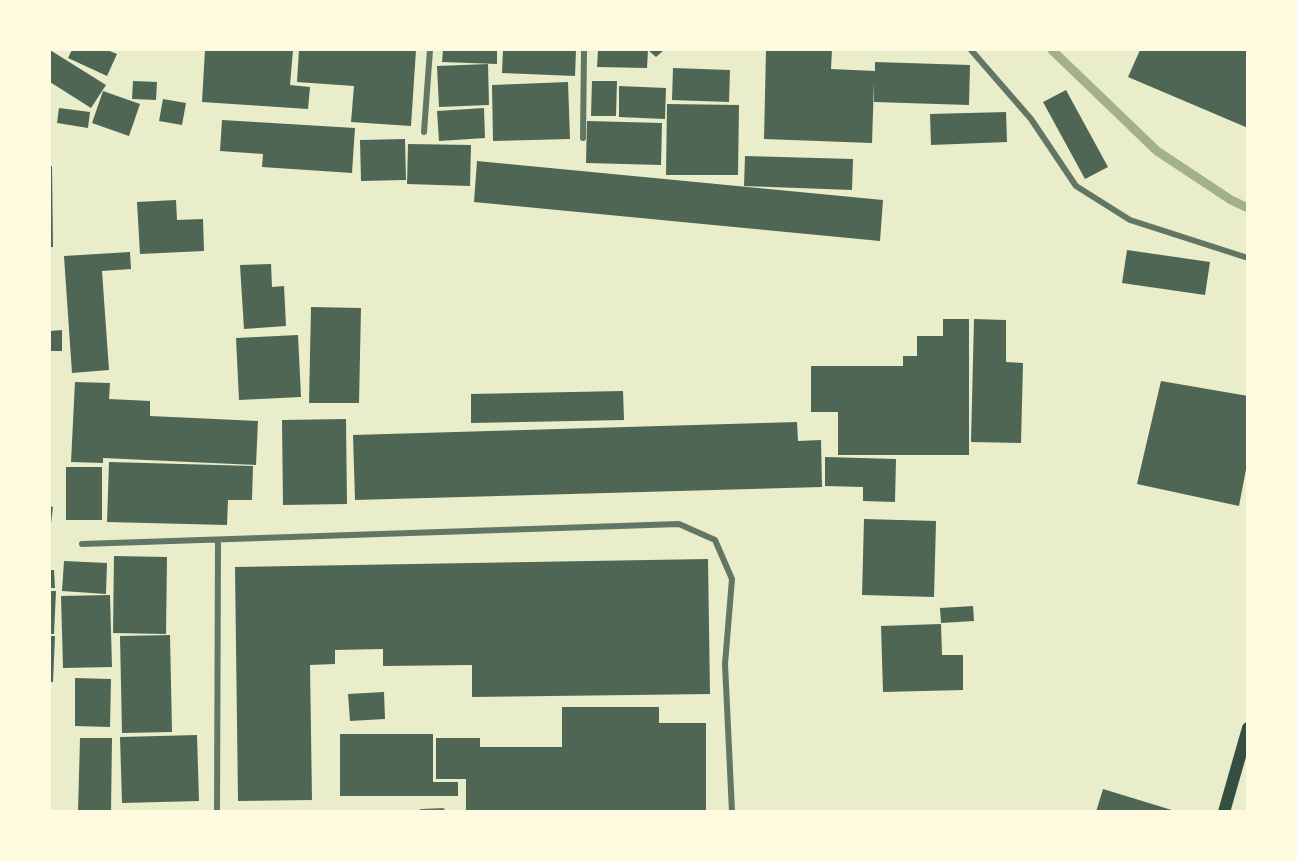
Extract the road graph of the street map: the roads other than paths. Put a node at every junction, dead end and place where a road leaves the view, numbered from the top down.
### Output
1 (430, 50) edge
2 (584, 50) edge
3 (971, 50) edge
4 (424, 132) dead end
5 (583, 138) dead end
6 (1248, 258) edge
7 (218, 540) junction
8 (82, 544) dead end
9 (1248, 728) edge
10 (442, 811) edge
11 (217, 812) edge
12 (422, 812) edge
13 (732, 812) edge
14 (1224, 812) edge

1 - 4 street
2 - 5 street
3 - 6 street
7 - 8 street
7 - 11 street
7 - 13 street
9 - 14 main road
10 - 12 street

